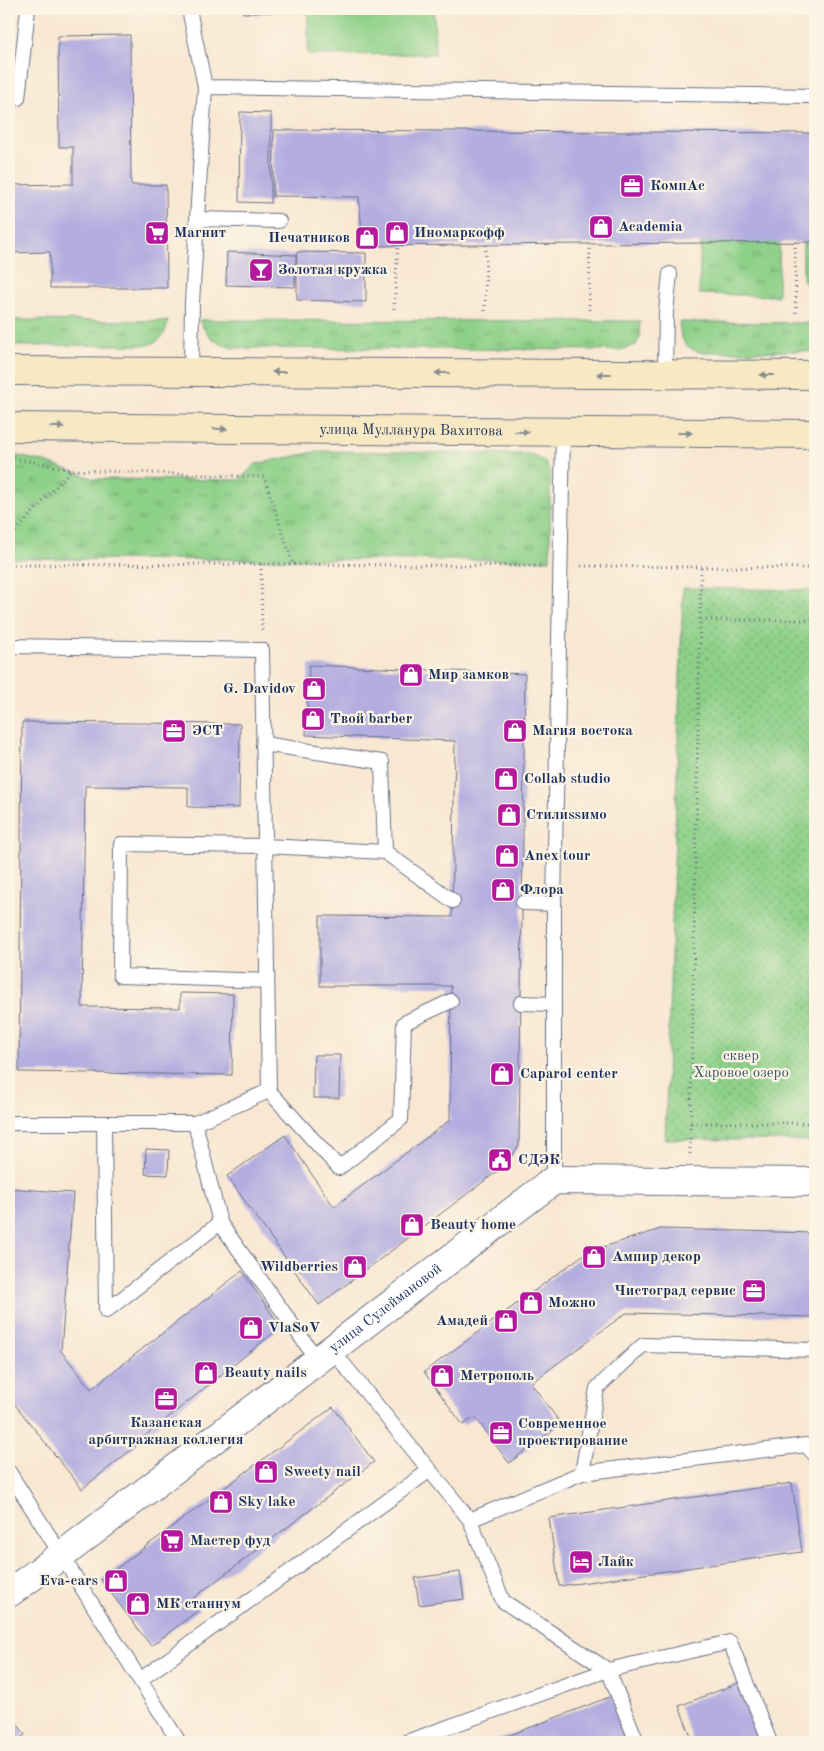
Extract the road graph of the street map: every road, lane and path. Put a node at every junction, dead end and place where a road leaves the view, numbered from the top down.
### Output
1 (28, 9) edge
2 (189, 9) edge
3 (205, 86) junction
4 (815, 96) edge
5 (9, 97) edge
6 (197, 219) junction
7 (279, 221) dead end
8 (795, 242) dead end
9 (590, 244) dead end
10 (398, 245) dead end
11 (486, 245) dead end
12 (670, 274) dead end
13 (394, 309) dead end
14 (589, 310) dead end
15 (485, 311) dead end
16 (796, 313) dead end
17 (9, 371) edge
18 (191, 372) junction
19 (665, 374) junction
20 (815, 375) edge
21 (9, 427) edge
22 (563, 432) junction
23 (815, 434) edge
24 (9, 456) edge
25 (72, 470) junction
26 (9, 539) edge
27 (261, 564) junction
28 (293, 564) junction
29 (9, 565) edge
30 (560, 566) junction
31 (702, 567) junction
32 (815, 568) edge
33 (700, 620) junction
34 (815, 620) edge
35 (9, 646) edge
36 (262, 650) junction
37 (264, 745) junction
38 (265, 846) junction
39 (385, 852) junction
40 (453, 900) dead end
41 (522, 903) dead end
42 (554, 904) junction
43 (268, 982) junction
44 (451, 1001) dead end
45 (521, 1003) dead end
46 (554, 1004) junction
47 (269, 1091) junction
48 (104, 1122) junction
49 (9, 1123) edge
50 (195, 1123) junction
51 (691, 1123) junction
52 (815, 1124) edge
53 (554, 1180) junction
54 (690, 1181) junction
55 (815, 1182) edge
56 (220, 1223) junction
57 (815, 1350) edge
58 (325, 1355) junction
59 (815, 1455) edge
60 (430, 1470) junction
61 (9, 1472) edge
62 (582, 1473) junction
63 (470, 1520) junction
64 (62, 1555) junction
65 (9, 1593) edge
66 (608, 1670) junction
67 (140, 1680) junction
68 (179, 1742) edge
69 (406, 1742) edge
70 (636, 1742) edge
71 (770, 1742) edge

1 - 5 lane
2 - 3 lane
3 - 4 lane
3 - 6 lane
6 - 7 lane
6 - 18 lane
8 - 16 path
9 - 14 path
10 - 13 path
11 - 15 path
12 - 19 lane
17 - 18 main road
19 -> 18 main road
20 -> 19 main road
21 -> 22 main road, улица Мулланура Вахитова
22 -> 23 main road, улица Мулланура Вахитова
22 - 30 lane
24 - 25 path
25 - 26 path
25 - 28 path
27 - 28 path
27 - 29 path
27 - 36 path
28 - 30 path
30 - 31 path
30 - 42 lane
31 - 32 path
31 - 33 path
33 - 34 path
33 - 51 path
35 - 36 lane
36 - 37 lane
37 - 38 lane
37 - 39 lane
38 - 39 lane
38 - 43 lane
38 - 43 lane
39 - 40 lane
41 - 42 lane
42 - 46 lane
43 - 47 lane
44 - 47 lane
45 - 46 lane
46 - 53 lane
47 - 50 lane
48 - 49 lane
48 - 50 lane
48 - 56 lane
50 - 56 lane
51 - 52 path
51 - 54 path
53 - 54 street
53 - 58 street, улица Сулеймановой
54 - 55 street
56 - 58 lane
57 - 62 lane
58 - 60 lane
58 - 64 street, улица Сулеймановой
59 - 62 lane
60 - 63 lane
60 - 67 lane
61 - 64 lane
62 - 63 lane
63 - 66 lane
64 - 65 street, улица Сулеймановой
64 - 67 lane
66 - 69 lane
66 - 70 lane
66 - 71 lane
67 - 68 lane

